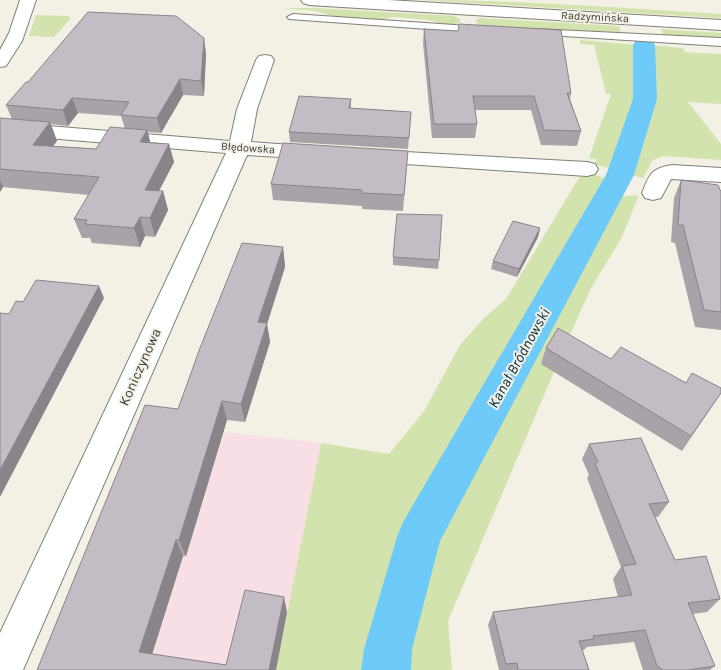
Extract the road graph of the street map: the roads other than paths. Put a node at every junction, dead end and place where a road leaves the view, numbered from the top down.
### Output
1 (28, 0) edge
2 (309, 0) edge
3 (469, 10) junction
4 (293, 18) dead end
5 (721, 25) edge
6 (471, 28) junction
7 (498, 31) edge
8 (525, 32) edge
9 (721, 42) edge
10 (265, 60) dead end
11 (0, 62) edge
12 (0, 128) edge
13 (239, 148) junction
14 (587, 168) dead end
15 (721, 175) edge
16 (653, 193) dead end
17 (3, 670) edge

1 - 11 street
2 - 3 street, Radzymińska
3 - 5 street, Radzymińska
3 - 6 lane
4 - 6 lane
6 - 7 lane
8 - 9 lane, Radzymińska
10 - 13 street, Koniczynowa
12 - 13 street, Błędowska
13 - 14 street, Błędowska
13 - 17 street, Koniczynowa
15 - 16 street

